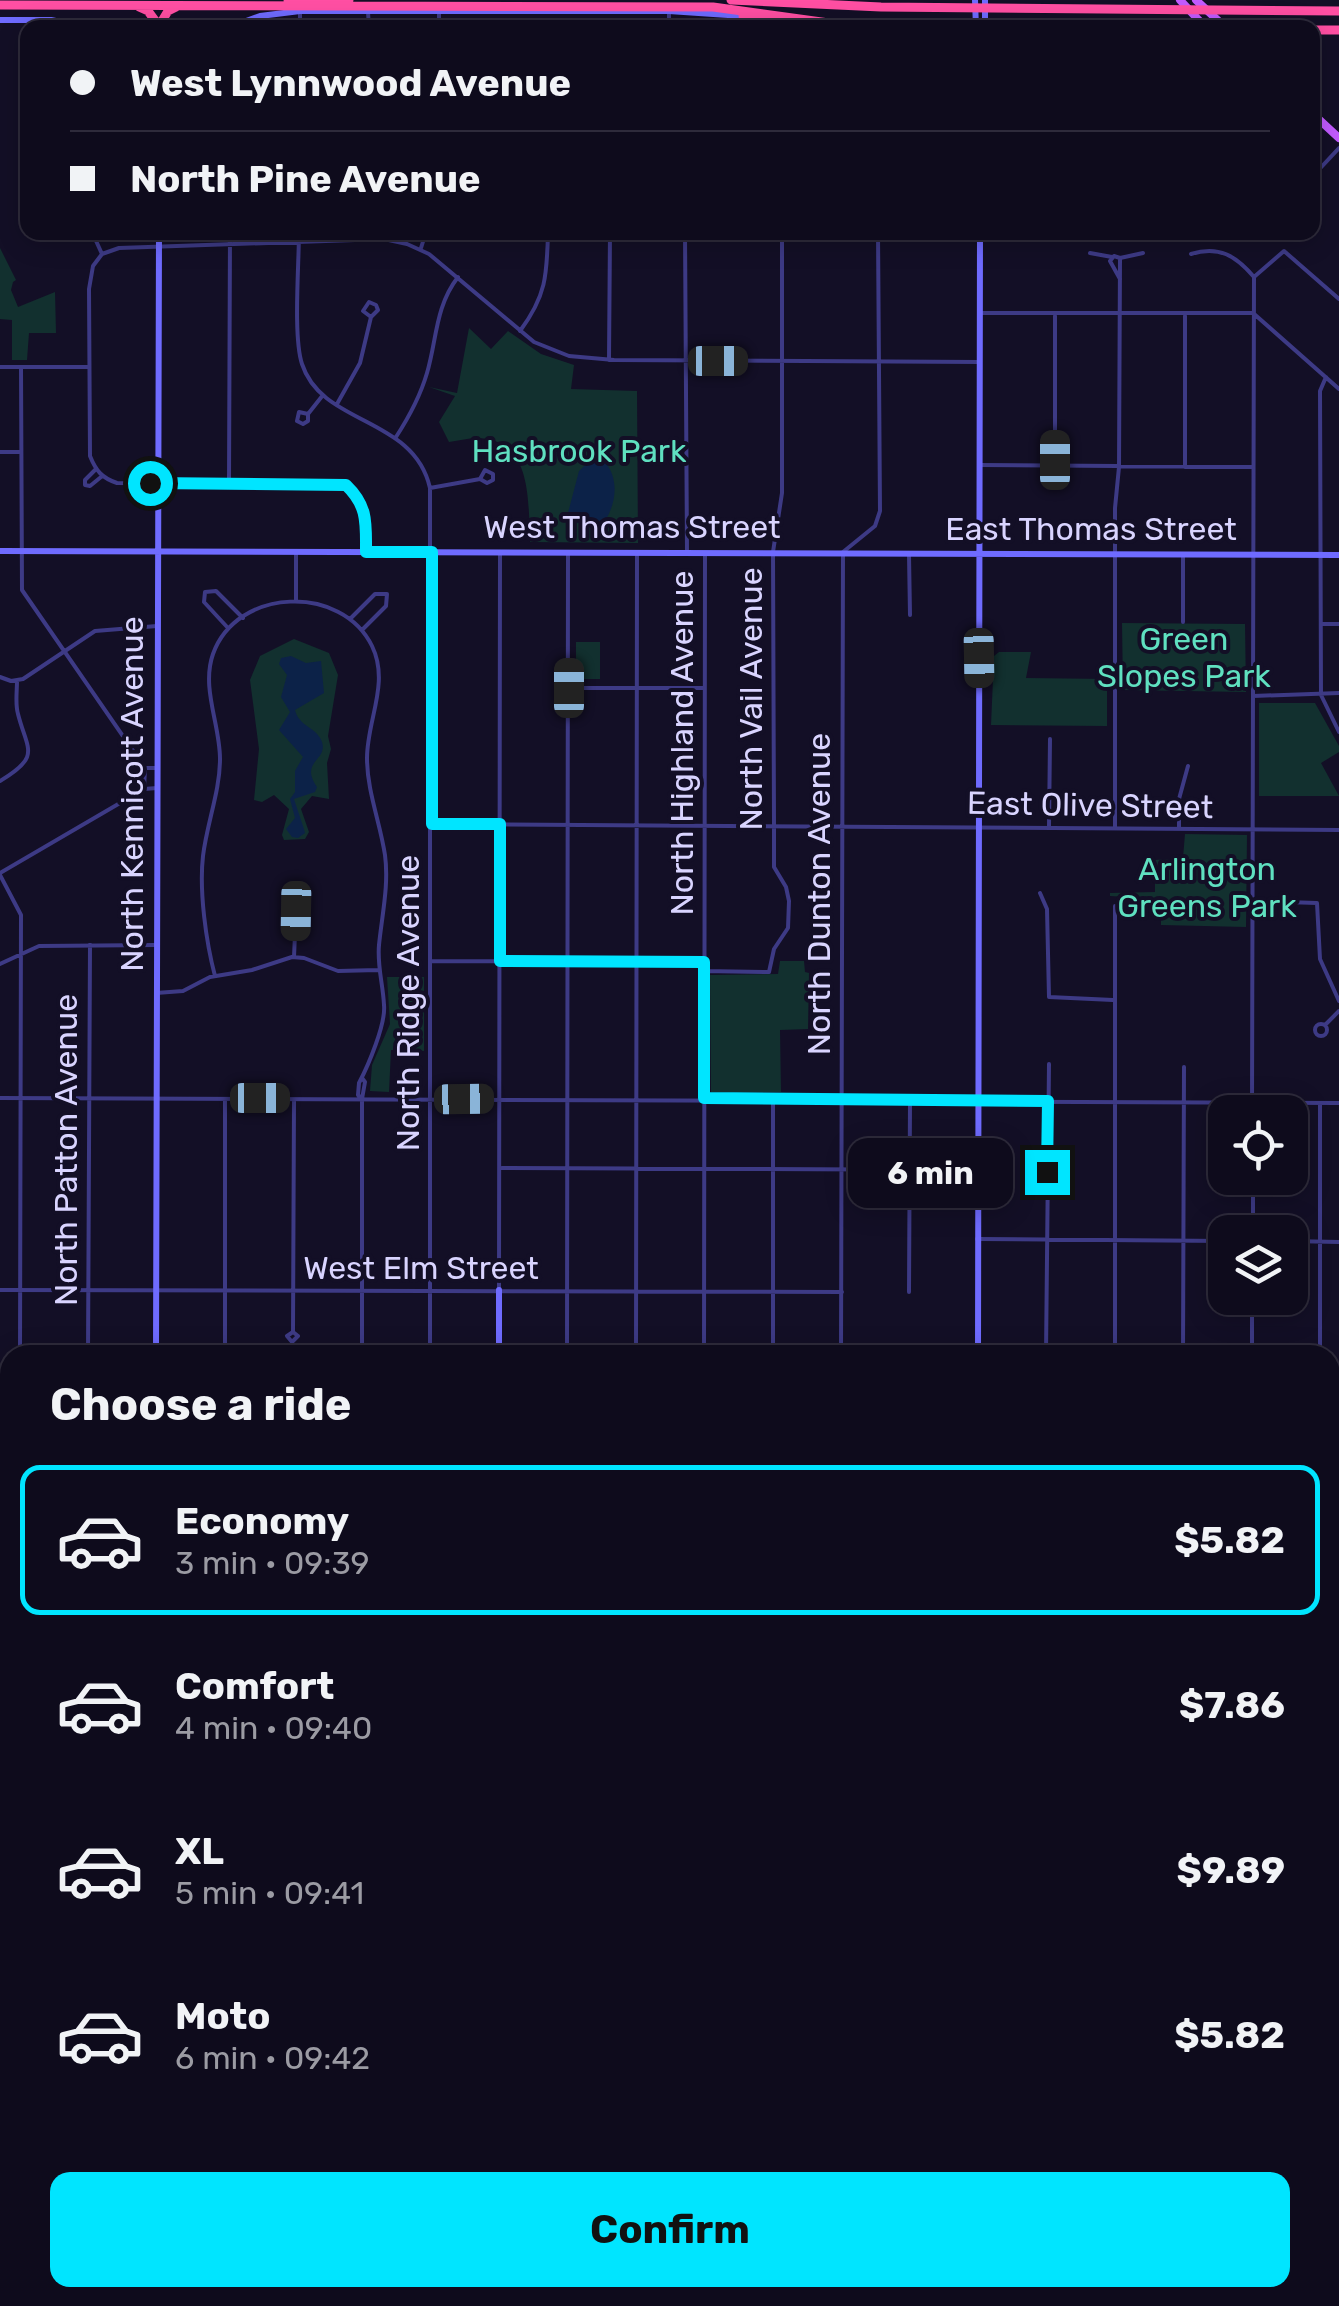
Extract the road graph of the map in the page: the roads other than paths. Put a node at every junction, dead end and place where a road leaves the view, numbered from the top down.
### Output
1 (288, 0) edge
2 (349, 0) edge
3 (732, 0) edge
4 (802, 0) edge
5 (1172, 0) edge
6 (1180, 0) edge
7 (160, 3) edge
8 (858, 3) edge
9 (877, 3) edge
10 (978, 3) edge
11 (835, 4) junction
12 (1193, 4) edge
13 (0, 5) edge
14 (136, 6) junction
15 (179, 6) junction
16 (1287, 6) edge
17 (1159, 9) junction
18 (1206, 9) junction
19 (300, 11) junction
20 (368, 11) junction
21 (439, 11) junction
22 (669, 11) junction
23 (1339, 11) edge
24 (155, 20) edge
25 (163, 20) edge
26 (249, 20) edge
27 (300, 20) edge
28 (368, 20) edge
29 (439, 20) edge
30 (669, 20) edge
31 (730, 20) edge
32 (811, 20) edge
33 (1218, 20) edge
34 (1320, 120) edge
35 (1339, 138) edge
36 (1339, 148) edge
37 (1320, 168) edge
38 (96, 240) edge
39 (159, 240) edge
40 (230, 240) edge
41 (323, 240) edge
42 (388, 240) edge
43 (424, 240) edge
44 (547, 240) edge
45 (610, 240) edge
46 (686, 240) edge
47 (782, 240) edge
48 (878, 240) edge
49 (980, 240) edge
50 (299, 242) junction
51 (230, 244) junction
52 (159, 246) junction
53 (421, 248) junction
54 (1090, 253) dead end
55 (102, 254) junction
56 (1143, 254) dead end
57 (1191, 254) dead end
58 (1112, 257) junction
59 (1120, 258) junction
60 (1254, 277) junction
61 (458, 278) junction
62 (1120, 279) junction
63 (1339, 299) edge
64 (980, 313) junction
65 (1253, 313) junction
66 (1055, 314) junction
67 (1119, 314) junction
68 (1186, 315) junction
69 (370, 317) dead end
70 (520, 331) junction
71 (609, 360) junction
72 (686, 361) junction
73 (782, 362) junction
74 (980, 362) junction
75 (879, 363) junction
76 (0, 367) edge
77 (89, 367) junction
78 (21, 368) junction
79 (1326, 377) junction
80 (1339, 389) edge
81 (323, 395) junction
82 (337, 404) junction
83 (308, 414) dead end
84 (396, 437) junction
85 (0, 452) edge
86 (20, 452) junction
87 (980, 465) junction
88 (1055, 466) junction
89 (1119, 467) junction
90 (1186, 467) junction
91 (1252, 468) junction
92 (96, 469) junction
93 (102, 476) junction
94 (480, 479) dead end
95 (158, 483) junction
96 (229, 484) junction
97 (430, 488) junction
98 (0, 551) edge
99 (20, 551) junction
100 (158, 551) junction
101 (296, 551) junction
102 (366, 552) junction
103 (432, 552) junction
104 (500, 552) junction
105 (568, 552) junction
106 (637, 552) junction
107 (687, 552) junction
108 (705, 552) junction
109 (773, 552) junction
110 (843, 552) junction
111 (909, 553) junction
112 (979, 554) junction
113 (1116, 555) junction
114 (1183, 555) junction
115 (1253, 555) junction
116 (1321, 555) junction
117 (1339, 555) edge
118 (296, 600) junction
119 (910, 615) dead end
120 (243, 618) junction
121 (350, 620) junction
122 (1184, 622) dead end
123 (1321, 624) junction
124 (1339, 624) edge
125 (157, 626) junction
126 (230, 629) junction
127 (362, 630) junction
128 (63, 651) junction
129 (0, 678) edge
130 (16, 682) junction
131 (569, 688) junction
132 (638, 688) junction
133 (705, 688) junction
134 (1339, 693) edge
135 (1253, 696) junction
136 (1321, 696) junction
137 (1339, 732) edge
138 (1050, 739) dead end
139 (1188, 766) dead end
140 (145, 768) junction
141 (157, 768) junction
142 (0, 780) edge
143 (158, 788) junction
144 (144, 789) junction
145 (432, 824) junction
146 (500, 824) junction
147 (569, 825) junction
148 (774, 825) junction
149 (636, 826) junction
150 (704, 826) junction
151 (842, 826) junction
152 (980, 827) junction
153 (1049, 827) junction
154 (1115, 828) junction
155 (1179, 828) junction
156 (1253, 829) junction
157 (1339, 830) edge
158 (0, 874) edge
159 (1040, 892) dead end
160 (288, 894) dead end
161 (1252, 900) junction
162 (1115, 906) dead end
163 (90, 945) junction
164 (156, 945) junction
165 (21, 952) junction
166 (294, 957) junction
167 (431, 960) junction
168 (500, 961) junction
169 (568, 961) junction
170 (635, 961) junction
171 (704, 962) junction
172 (0, 964) edge
173 (378, 970) junction
174 (704, 971) junction
175 (215, 976) junction
176 (156, 993) junction
177 (1115, 1000) junction
178 (1339, 1000) edge
179 (1339, 1012) edge
180 (1325, 1025) dead end
181 (1049, 1064) dead end
182 (1184, 1067) dead end
183 (1252, 1095) edge
184 (20, 1097) junction
185 (0, 1098) edge
186 (89, 1098) junction
187 (157, 1098) junction
188 (294, 1098) junction
189 (704, 1098) junction
190 (225, 1099) junction
191 (362, 1099) junction
192 (430, 1099) junction
193 (499, 1099) junction
194 (568, 1099) junction
195 (636, 1099) junction
196 (773, 1100) junction
197 (910, 1100) junction
198 (841, 1101) junction
199 (977, 1101) junction
200 (1048, 1101) junction
201 (1116, 1102) junction
202 (1184, 1102) junction
203 (1208, 1102) edge
204 (1308, 1103) edge
205 (1320, 1103) junction
206 (1339, 1104) edge
207 (500, 1168) junction
208 (568, 1168) junction
209 (636, 1168) junction
210 (704, 1168) junction
211 (773, 1168) junction
212 (842, 1168) junction
213 (910, 1169) junction
214 (977, 1170) junction
215 (978, 1238) junction
216 (1046, 1238) junction
217 (1116, 1240) junction
218 (1183, 1240) junction
219 (1208, 1241) edge
220 (1308, 1242) edge
221 (1321, 1242) junction
222 (1339, 1242) edge
223 (0, 1290) edge
224 (20, 1290) junction
225 (362, 1290) junction
226 (499, 1290) junction
227 (88, 1291) junction
228 (156, 1291) junction
229 (226, 1291) junction
230 (294, 1291) junction
231 (430, 1291) junction
232 (568, 1291) junction
233 (636, 1291) junction
234 (704, 1291) junction
235 (773, 1292) junction
236 (842, 1292) junction
237 (908, 1292) dead end
238 (1252, 1315) edge
239 (294, 1332) dead end
240 (20, 1345) edge
241 (88, 1345) edge
242 (156, 1345) edge
243 (225, 1345) edge
244 (362, 1345) edge
245 (430, 1345) edge
246 (499, 1345) edge
247 (567, 1345) edge
248 (636, 1345) edge
249 (704, 1345) edge
250 (773, 1345) edge
251 (841, 1345) edge
252 (978, 1345) edge
253 (1046, 1345) edge
254 (1115, 1345) edge
255 (1183, 1345) edge
256 (1252, 1345) edge
257 (1320, 1345) edge

1 - 2 highway
3 - 11 highway
4 - 11 highway
5 - 17 highway
6 - 12 main road
7 - 14 highway
7 - 15 highway
8 - 9 highway
8 - 11 highway
9 - 10 highway
10 - 17 highway
12 - 17 highway
12 - 18 highway
13 - 14 highway
14 - 24 highway
15 - 25 highway
15 - 32 highway
16 - 18 highway
16 - 23 highway
18 - 33 main road
19 - 20 street
19 - 26 street
19 - 27 street
20 - 21 street
20 - 28 street
21 - 22 street
21 - 29 street
22 - 30 street
22 - 31 street
34 - 35 main road
36 - 37 street
38 - 55 street
39 - 52 street, North Kennicott Avenue
40 - 51 street
41 - 50 street
42 - 53 street
43 - 53 street
44 - 70 street
45 - 71 street
46 - 72 street, North Highland Avenue
47 - 73 street, North Vail Avenue
48 - 75 street
49 - 64 street
50 - 51 street
50 - 81 street, North Ridge Avenue
51 - 52 street
51 - 96 street
52 - 55 street
52 - 95 street, North Kennicott Avenue
53 - 61 street
54 - 58 street
55 - 77 street
56 - 59 street
57 - 60 street
58 - 59 street
58 - 62 street
59 - 62 street
60 - 63 street
60 - 65 street
61 - 70 street
61 - 84 street
62 - 67 street
64 - 66 street
64 - 74 street
65 - 68 street
65 - 79 street
65 - 91 street
66 - 67 street
66 - 88 street
67 - 68 street
67 - 89 street
68 - 90 street
69 - 82 street
70 - 71 street
71 - 72 street
72 - 73 street
72 - 107 street, North Highland Avenue
73 - 75 street
73 - 109 street, North Vail Avenue
74 - 75 street
74 - 87 street
75 - 110 street
76 - 78 street
77 - 78 street
77 - 92 street
78 - 86 street
79 - 80 street
79 - 116 street
81 - 82 street, North Ridge Avenue
81 - 83 street
82 - 84 street, North Ridge Avenue
84 - 97 street, North Ridge Avenue
85 - 86 street
86 - 99 street
87 - 88 street
87 - 112 street
88 - 89 street
89 - 90 street
89 - 113 street
90 - 91 street
91 - 115 street
92 - 93 street
92 - 93 street
93 - 95 street
94 - 97 street
95 - 96 street
95 - 100 street, North Kennicott Avenue
96 - 102 street
97 - 103 street, North Ridge Avenue
98 - 99 street, West Thomas Street
99 - 100 street, West Thomas Street
99 - 128 street
100 - 101 street, West Thomas Street
100 - 125 street, North Kennicott Avenue
101 - 102 street, West Thomas Street
101 - 118 street
102 - 103 street, West Thomas Street
103 - 104 street, West Thomas Street
103 - 145 street, North Ridge Avenue
104 - 105 street, West Thomas Street
104 - 146 street
105 - 106 street, West Thomas Street
105 - 131 street
106 - 107 street, West Thomas Street
106 - 132 street
107 - 108 street, West Thomas Street
108 - 109 street, West Thomas Street
108 - 133 street, North Highland Avenue
109 - 110 street, West Thomas Street
109 - 148 street, North Vail Avenue
110 - 111 street, East Thomas Street
110 - 151 street, North Dunton Avenue
111 - 112 street, East Thomas Street
111 - 119 street
112 - 113 street, East Thomas Street
112 - 152 street
113 - 114 street, East Thomas Street
113 - 154 street
114 - 115 street, East Thomas Street
114 - 122 street
115 - 116 street, East Thomas Street
115 - 135 street
116 - 117 street, East Thomas Street
116 - 123 street
118 - 120 street
118 - 121 street
120 - 126 street
120 - 126 street
121 - 127 street
121 - 127 street
123 - 124 street
123 - 136 street
125 - 128 street
125 - 141 street, North Kennicott Avenue
126 - 175 street
127 - 173 street
128 - 130 street
128 - 140 street
129 - 130 street
130 - 142 street
131 - 132 street
131 - 147 street
132 - 133 street
132 - 149 street
133 - 150 street, North Highland Avenue
134 - 136 street
135 - 136 street
135 - 156 street
136 - 137 street
138 - 153 street
139 - 155 street
140 - 141 street
140 - 144 street
141 - 143 street, North Kennicott Avenue
143 - 144 street
143 - 164 street, North Kennicott Avenue
144 - 158 street
145 - 146 street, East Olive Street
145 - 167 street, North Ridge Avenue
146 - 147 street, East Olive Street
146 - 168 street
147 - 149 street, East Olive Street
147 - 169 street
148 - 150 street, East Olive Street
148 - 151 street, East Olive Street
148 - 174 street, North Vail Avenue
149 - 150 street, East Olive Street
149 - 170 street
150 - 171 street, North Highland Avenue
151 - 152 street, East Olive Street
151 - 198 street, North Dunton Avenue
152 - 153 street, East Olive Street
152 - 199 street
153 - 154 street, East Olive Street
154 - 155 street, East Olive Street
155 - 156 street, East Olive Street
156 - 157 street, East Olive Street
156 - 161 street
158 - 165 street
159 - 177 street
160 - 166 street
161 - 178 street
161 - 183 street
162 - 177 street
163 - 164 street
163 - 165 street
163 - 186 street, North Patton Avenue
164 - 176 street, North Kennicott Avenue
165 - 172 street
165 - 184 street
166 - 173 street
166 - 175 street
167 - 168 street
167 - 192 street, North Ridge Avenue
168 - 169 street
168 - 193 street
169 - 170 street
169 - 194 street
170 - 171 street
170 - 195 street
171 - 174 street, North Highland Avenue
173 - 191 street
174 - 189 street, North Highland Avenue
175 - 176 street
176 - 187 street, North Kennicott Avenue
177 - 201 street
179 - 180 street
181 - 200 street
182 - 202 street
184 - 185 street
184 - 186 street
184 - 224 street
186 - 187 street
186 - 227 street, North Patton Avenue
187 - 190 street
187 - 228 street, North Kennicott Avenue
188 - 190 street
188 - 191 street
188 - 230 street
189 - 195 street
189 - 196 street
189 - 210 street, North Highland Avenue
190 - 229 street
191 - 192 street
191 - 225 street
192 - 193 street
192 - 231 street, North Ridge Avenue
193 - 194 street
193 - 207 street
194 - 195 street
194 - 208 street
195 - 209 street
196 - 198 street
196 - 211 street
197 - 198 street
197 - 199 street
197 - 213 street
198 - 212 street, North Dunton Avenue
199 - 200 street
199 - 214 street
200 - 201 street
200 - 216 street
201 - 202 street
201 - 217 street
202 - 203 street
202 - 218 street
204 - 205 street
205 - 206 street
205 - 221 street
207 - 208 street
207 - 226 street
208 - 209 street
208 - 232 street
209 - 210 street
209 - 233 street
210 - 211 street
210 - 234 street, North Highland Avenue
211 - 212 street
211 - 235 street
212 - 213 street
212 - 236 street, North Dunton Avenue
213 - 214 street
213 - 237 street
214 - 215 street
215 - 216 street
215 - 252 street
216 - 217 street
216 - 253 street
217 - 218 street
217 - 254 street
218 - 219 street
218 - 255 street
220 - 221 street
221 - 222 street
221 - 257 street
223 - 224 street, West Elm Street
224 - 227 street, West Elm Street
224 - 240 street
225 - 230 street, West Elm Street
225 - 231 street, West Elm Street
225 - 244 street
226 - 231 street, West Elm Street
226 - 232 street, West Elm Street
226 - 246 street
227 - 228 street, West Elm Street
227 - 241 street, North Patton Avenue
228 - 229 street, West Elm Street
228 - 242 street, North Kennicott Avenue
229 - 230 street, West Elm Street
229 - 243 street
230 - 239 street
231 - 245 street, North Ridge Avenue
232 - 233 street, West Elm Street
232 - 247 street
233 - 234 street, West Elm Street
233 - 248 street
234 - 235 street, West Elm Street
234 - 249 street, North Highland Avenue
235 - 236 street, West Elm Street
235 - 250 street
236 - 251 street, North Dunton Avenue
238 - 256 street

